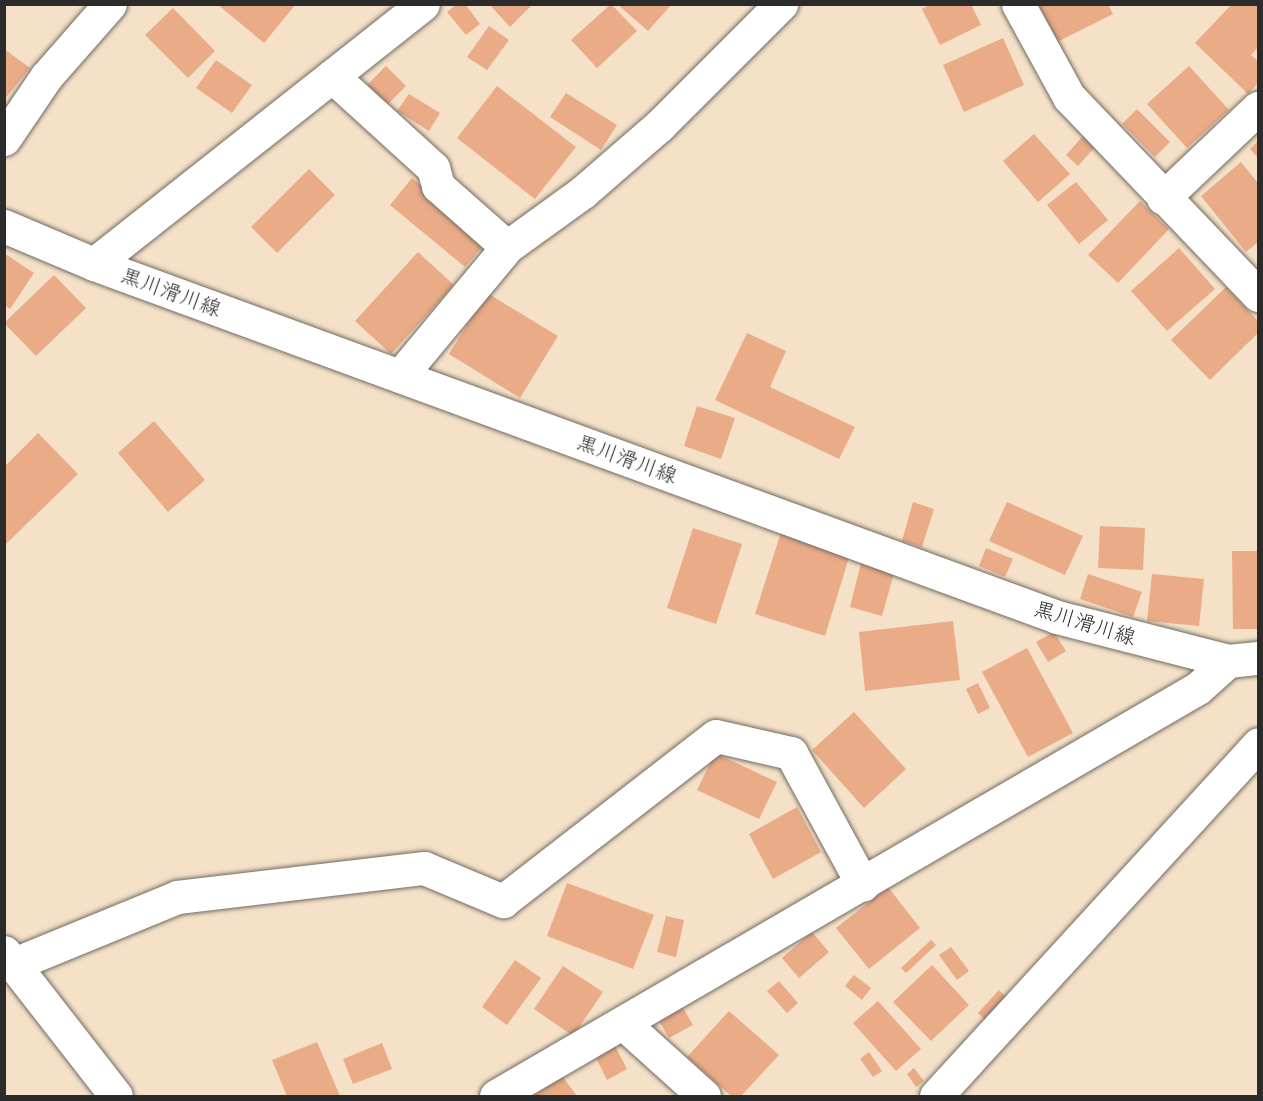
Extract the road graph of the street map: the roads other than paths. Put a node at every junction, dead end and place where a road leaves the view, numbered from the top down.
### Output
1 (110, 4) edge
2 (423, 4) edge
3 (781, 4) edge
4 (1018, 4) edge
5 (332, 76) junction
6 (1258, 108) edge
7 (4, 139) edge
8 (1163, 198) junction
9 (4, 226) edge
10 (507, 248) junction
11 (94, 264) junction
12 (1258, 295) edge
13 (400, 376) junction
14 (1243, 659) edge
15 (1258, 744) edge
16 (863, 885) junction
17 (9, 958) edge
18 (623, 1023) junction
19 (116, 1096) edge
20 (496, 1096) edge
21 (704, 1096) edge
22 (936, 1096) edge

1 - 7 street
2 - 5 street
3 - 10 street
4 - 8 street
5 - 10 street
5 - 11 street
6 - 8 street
8 - 12 street
9 - 11 street, 黒川滑川線
10 - 13 street
11 - 13 street, 黒川滑川線
13 - 14 street, 黒川滑川線
14 - 16 street
15 - 22 street
16 - 17 street
16 - 18 street
17 - 19 street
18 - 20 street
18 - 21 street

